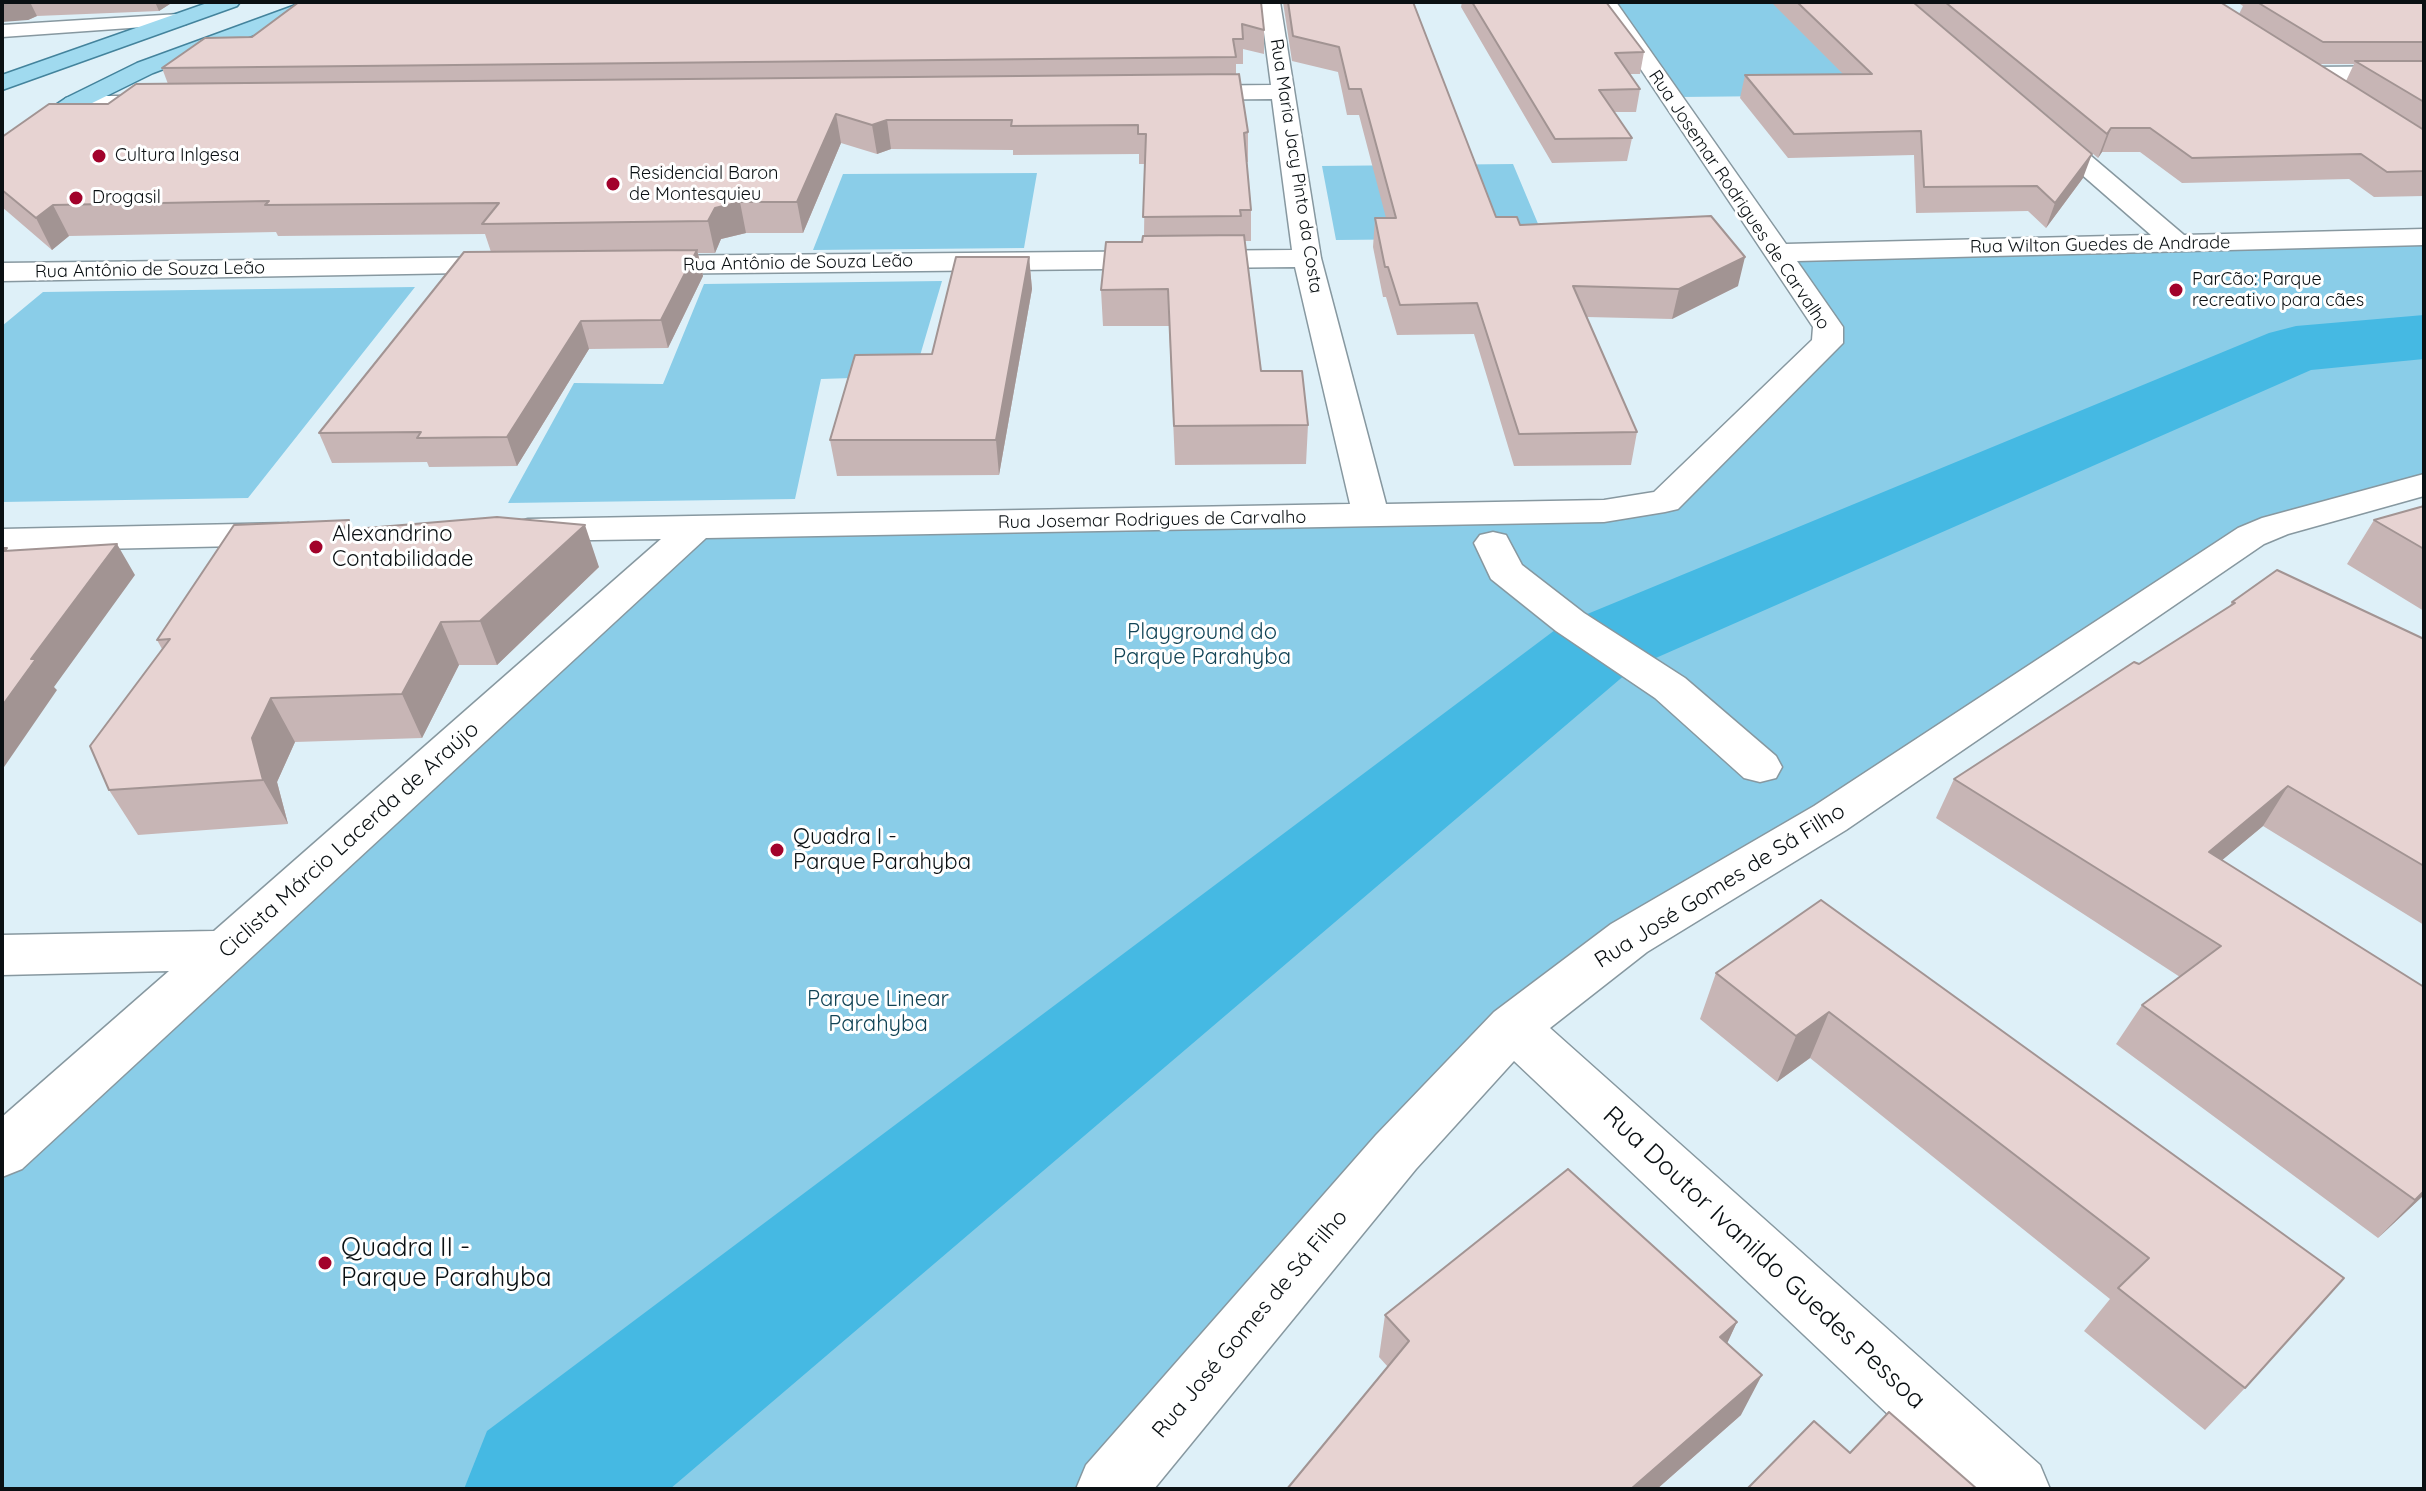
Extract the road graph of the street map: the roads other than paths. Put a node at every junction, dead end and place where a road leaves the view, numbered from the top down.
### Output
1 (230, 2) edge
2 (323, 2) edge
3 (1270, 2) edge
4 (1606, 2) edge
5 (179, 20) junction
6 (2, 31) edge
7 (2424, 73) edge
8 (2, 83) edge
9 (1284, 92) junction
10 (1157, 93) edge
11 (2348, 99) edge
12 (185, 102) edge
13 (74, 103) junction
14 (2025, 113) edge
15 (2, 152) edge
16 (2424, 237) edge
17 (2177, 243) junction
18 (1777, 253) junction
19 (1307, 258) junction
20 (607, 265) edge
21 (543, 266) edge
22 (2, 272) edge
23 (2424, 485) edge
24 (1371, 517) junction
25 (696, 527) junction
26 (491, 531) edge
27 (317, 534) edge
28 (2, 540) edge
29 (1493, 543) dead end
30 (1760, 767) dead end
31 (227, 950) junction
32 (2, 955) edge
33 (1513, 1027) junction
34 (2, 1152) edge
35 (1110, 1489) edge
36 (2016, 1489) edge

1 - 5 main road
2 - 13 main road
3 - 9 street, Rua Maria Jacy Pinto da Costa
4 - 18 street, Rua Josemar Rodrigues de Carvalho
5 - 6 street
5 - 8 main road
7 - 11 street
9 - 10 street
9 - 19 street, Rua Maria Jacy Pinto da Costa
12 - 13 street
13 - 15 main road
14 - 17 street
16 - 17 street, Rua Wilton Guedes de Andrade
17 - 18 street, Rua Wilton Guedes de Andrade
18 - 24 street, Rua Josemar Rodrigues de Carvalho
19 - 20 street, Rua Antônio de Souza Leão
19 - 24 street, Rua Maria Jacy Pinto da Costa
21 - 22 street, Rua Antônio de Souza Leão
23 - 33 street, Rua José Gomes de Sá Filho
24 - 25 street, Rua Josemar Rodrigues de Carvalho
25 - 26 street, Rua Josemar Rodrigues de Carvalho
25 - 31 street, Ciclista Márcio Lacerda de Araújo
27 - 28 street
29 - 30 street
31 - 32 street
31 - 34 street, Ciclista Márcio Lacerda de Araújo
33 - 35 street, Rua José Gomes de Sá Filho
33 - 36 street, Rua Doutor Ivanildo Guedes Pessoa

